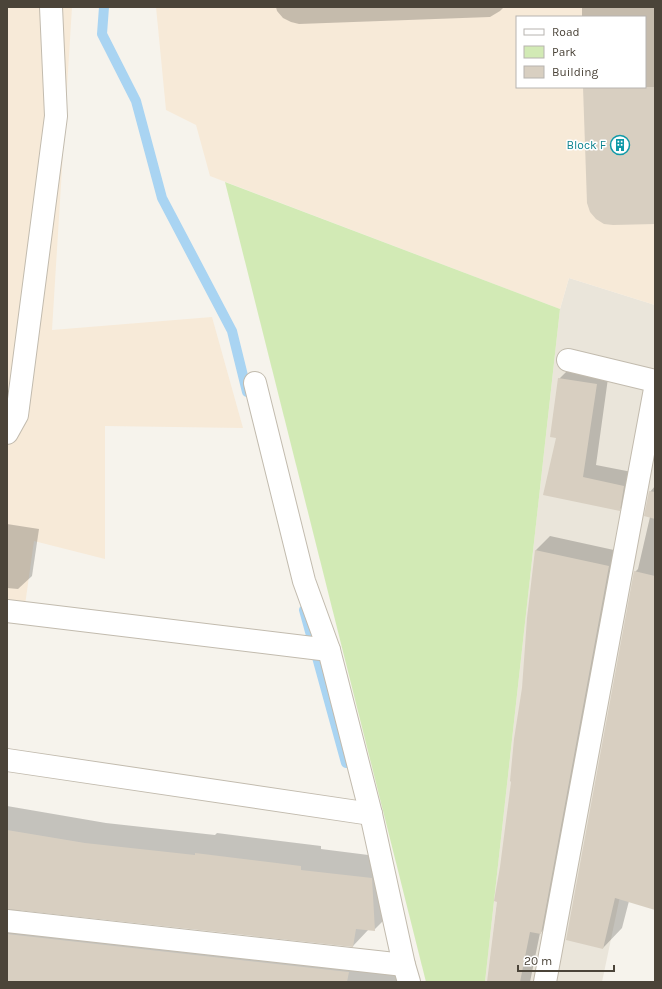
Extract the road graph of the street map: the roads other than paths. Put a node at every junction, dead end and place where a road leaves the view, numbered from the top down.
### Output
1 (51, 7) edge
2 (568, 360) dead end
3 (655, 381) edge
4 (255, 383) dead end
5 (655, 389) edge
6 (7, 433) edge
7 (7, 611) edge
8 (329, 650) junction
9 (7, 760) edge
10 (371, 814) junction
11 (7, 921) edge
12 (407, 974) edge
13 (545, 982) edge

1 - 6 street
2 - 3 street
4 - 8 street
5 - 13 street
7 - 8 street
8 - 10 street
9 - 10 street
10 - 12 street
11 - 12 street

